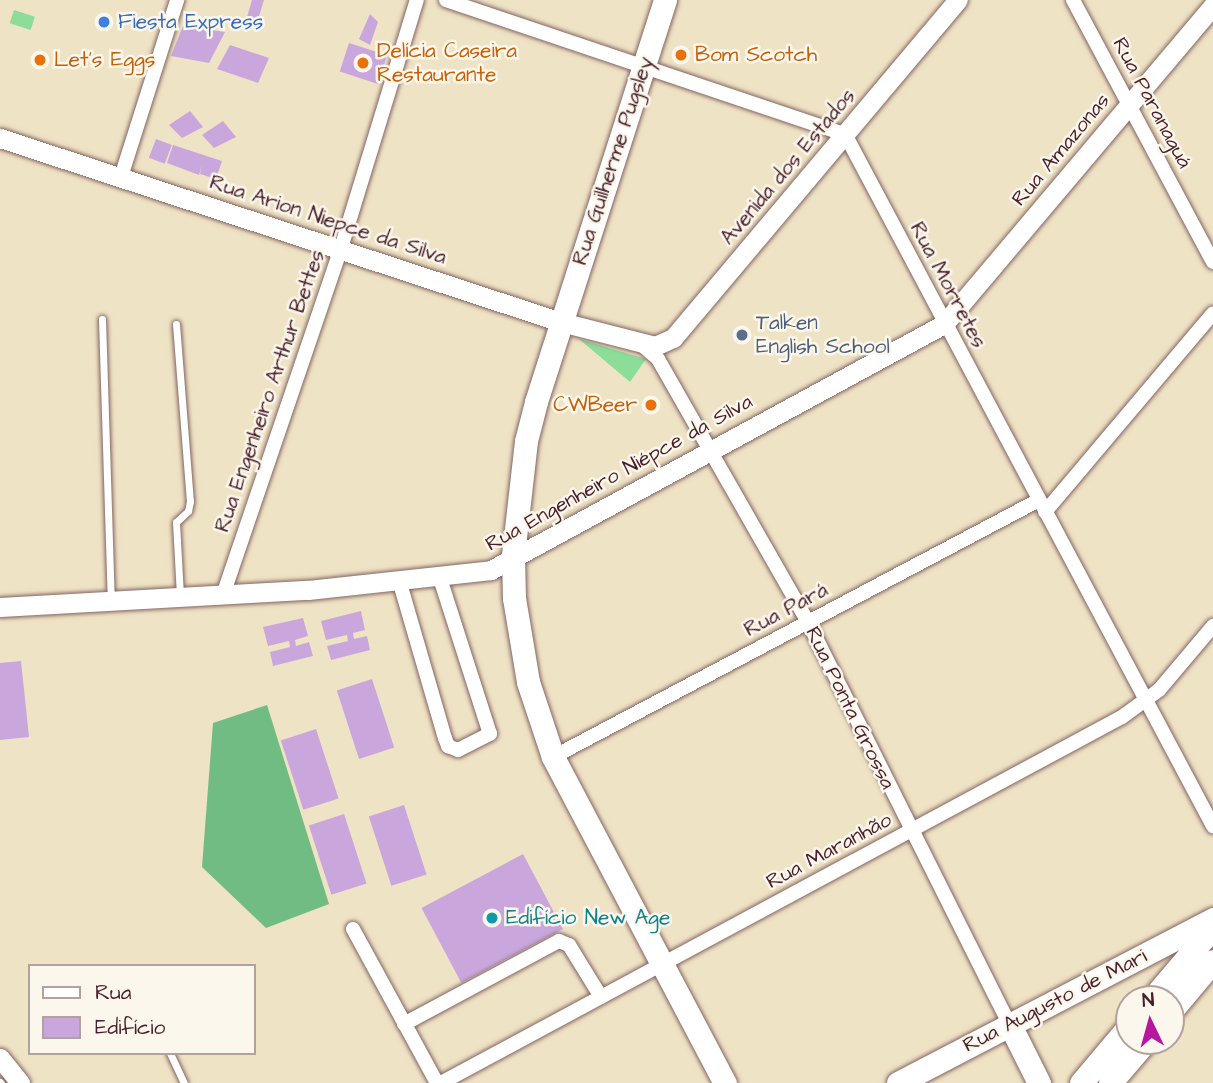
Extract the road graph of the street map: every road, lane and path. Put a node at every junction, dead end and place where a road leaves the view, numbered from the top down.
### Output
1 (177, 0) edge
2 (417, 0) edge
3 (446, 0) edge
4 (665, 0) edge
5 (958, 0) edge
6 (1073, 0) edge
7 (1213, 6) edge
8 (644, 66) junction
9 (1129, 105) junction
10 (845, 134) junction
11 (0, 138) edge
12 (121, 177) junction
13 (341, 248) junction
14 (1213, 262) edge
15 (1213, 313) edge
16 (102, 319) dead end
17 (561, 322) junction
18 (176, 324) dead end
19 (944, 324) junction
20 (642, 344) junction
21 (710, 449) junction
22 (1042, 506) junction
23 (513, 555) junction
24 (440, 578) junction
25 (399, 580) junction
26 (223, 595) junction
27 (180, 597) junction
28 (111, 600) junction
29 (0, 607) edge
30 (808, 622) junction
31 (1213, 626) edge
32 (1145, 702) junction
33 (553, 757) junction
34 (1213, 826) edge
35 (910, 831) junction
36 (1213, 919) edge
37 (1213, 927) edge
38 (353, 929) dead end
39 (1198, 953) edge
40 (663, 964) junction
41 (1166, 985) edge
42 (1183, 985) edge
43 (601, 997) junction
44 (404, 1024) junction
45 (1010, 1025) junction
46 (1115, 1043) edge
47 (171, 1055) edge
48 (1134, 1055) edge
49 (0, 1058) edge
50 (20, 1083) edge
51 (184, 1083) edge
52 (439, 1083) edge
53 (725, 1083) edge
54 (898, 1083) edge
55 (1039, 1083) edge
56 (1081, 1083) edge
57 (1110, 1083) edge

1 - 12 street
2 - 13 street, Rua Engenheiro Arthur Bettes
3 - 8 street
4 - 8 main road, Rua Guilherme Pugsley
5 - 10 street, Avenida dos Estados
6 - 9 street, Rua Paranaguá
7 - 9 street, Rua Amazonas
8 - 10 street
8 - 17 main road, Rua Guilherme Pugsley
9 - 14 street, Rua Paranaguá
9 - 19 street, Rua Amazonas
10 - 19 street, Rua Morretes
10 - 20 street, Avenida dos Estados
11 - 12 street, Rua Arion Niepce da Silva
12 - 13 street, Rua Arion Niepce da Silva
13 - 17 street, Rua Arion Niepce da Silva
13 - 26 street, Rua Engenheiro Arthur Bettes
15 - 22 street, Rua Pará
16 - 28 lane
17 - 20 street, Rua Arion Niepce da Silva
17 - 23 main road, Rua Guilherme Pugsley
18 - 27 lane
19 - 21 street, Rua Engenheiro Niépce da Silva
19 - 22 street, Rua Morretes
20 - 21 street, Rua Ponta Grossa
21 - 23 street, Rua Engenheiro Niépce da Silva
21 - 30 street, Rua Ponta Grossa
22 - 30 street, Rua Pará
22 - 32 street, Rua Morretes
23 - 24 street, Rua Engenheiro Niépce da Silva
23 - 33 main road, Rua Guilherme Pugsley
24 - 25 street, Rua Engenheiro Niépce da Silva
24 - 25 street
25 - 26 street, Rua Engenheiro Niépce da Silva
26 - 27 street, Rua Engenheiro Niépce da Silva
27 - 28 street, Rua Engenheiro Niépce da Silva
28 - 29 street, Rua Engenheiro Niépce da Silva
30 - 33 street, Rua Pará
30 - 35 street, Rua Ponta Grossa
31 - 32 street, Rua Maranhão
32 - 34 street, Rua Morretes
32 - 35 street, Rua Maranhão
33 - 40 main road, Rua Guilherme Pugsley
35 - 40 street, Rua Maranhão
35 - 45 street, Rua Ponta Grossa
36 - 39 main road, Rua Augusto de Mari
37 - 39 main road
38 - 44 street
39 - 41 main road
39 - 42 main road
39 - 45 main road, Rua Augusto de Mari
40 - 43 street, Rua Maranhão
40 - 53 main road, Rua Guilherme Pugsley
43 - 44 street
43 - 52 street, Rua Maranhão
44 - 52 street
45 - 54 main road, Rua Augusto de Mari
45 - 55 main road, Rua Ponta Grossa
46 - 56 main road
47 - 51 lane
48 - 57 main road
49 - 50 street

